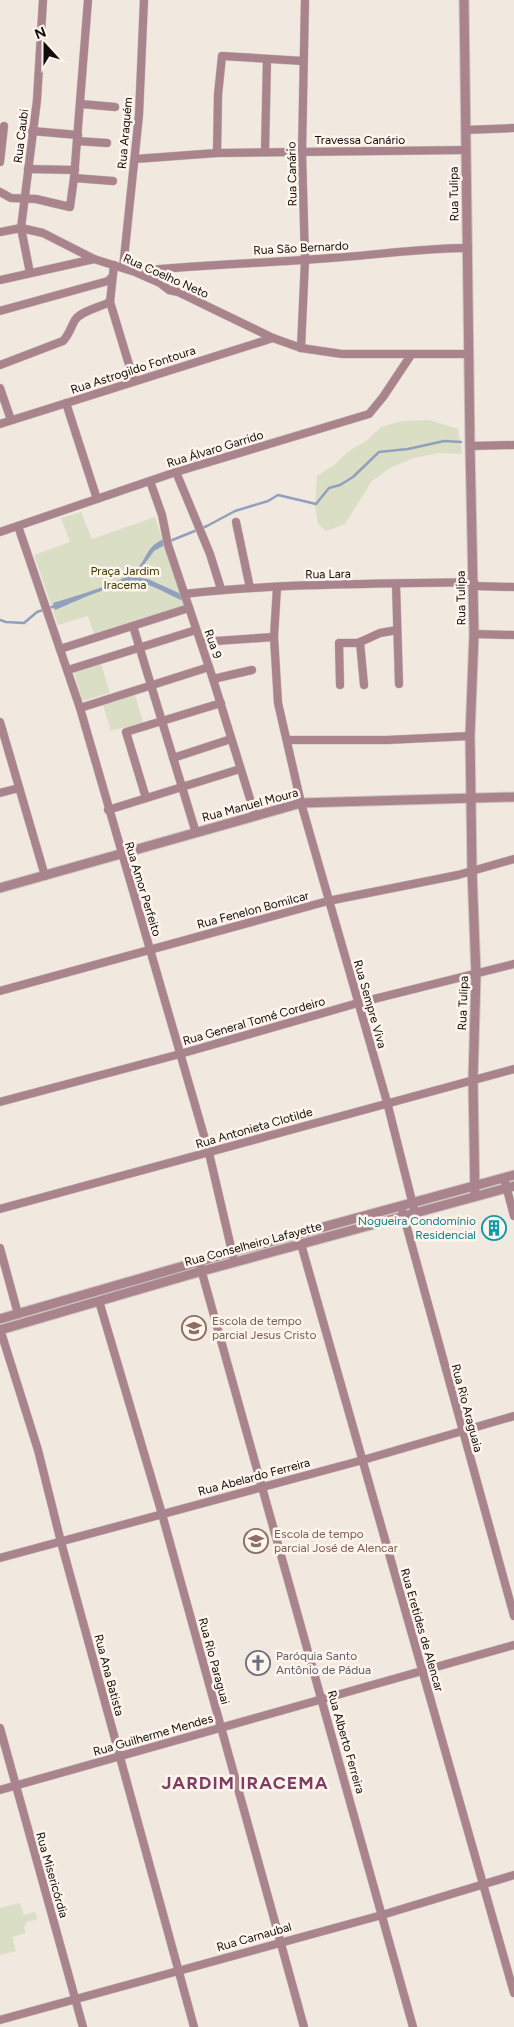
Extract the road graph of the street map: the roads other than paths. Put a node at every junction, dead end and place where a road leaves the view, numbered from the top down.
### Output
1 (43, 0) edge
2 (88, 0) edge
3 (144, 0) edge
4 (305, 0) edge
5 (464, 0) edge
6 (267, 59) junction
7 (303, 62) junction
8 (81, 104) junction
9 (115, 107) dead end
10 (4, 126) dead end
11 (514, 128) edge
12 (466, 130) junction
13 (32, 131) junction
14 (77, 138) junction
15 (107, 143) dead end
16 (466, 150) junction
17 (265, 152) junction
18 (302, 152) junction
19 (217, 153) junction
20 (135, 159) junction
21 (0, 162) edge
22 (28, 169) junction
23 (75, 174) junction
24 (113, 180) dead end
25 (0, 192) edge
26 (25, 198) junction
27 (21, 228) junction
28 (0, 232) edge
29 (468, 248) junction
30 (94, 259) junction
31 (305, 260) junction
32 (114, 265) junction
33 (123, 268) junction
34 (135, 272) junction
35 (30, 273) junction
36 (112, 277) junction
37 (0, 280) edge
38 (110, 302) junction
39 (0, 311) edge
40 (273, 338) junction
41 (301, 348) junction
42 (469, 354) junction
43 (411, 355) junction
44 (0, 365) edge
45 (134, 381) junction
46 (0, 388) edge
47 (66, 403) junction
48 (12, 420) junction
49 (0, 424) edge
50 (470, 446) junction
51 (513, 446) edge
52 (176, 472) junction
53 (150, 481) junction
54 (97, 499) junction
55 (236, 522) dead end
56 (18, 526) junction
57 (0, 532) edge
58 (396, 584) junction
59 (474, 584) junction
60 (277, 587) junction
61 (514, 587) edge
62 (250, 588) junction
63 (221, 590) junction
64 (184, 594) junction
65 (189, 608) junction
66 (133, 626) junction
67 (196, 630) junction
68 (397, 630) junction
69 (474, 634) junction
70 (514, 636) edge
71 (274, 637) junction
72 (201, 642) junction
73 (360, 642) junction
74 (140, 648) junction
75 (60, 650) junction
76 (209, 667) junction
77 (68, 670) junction
78 (252, 670) dead end
79 (213, 679) junction
80 (399, 684) dead end
81 (340, 685) dead end
82 (364, 685) dead end
83 (152, 686) junction
84 (221, 703) junction
85 (80, 708) junction
86 (162, 721) junction
87 (0, 722) edge
88 (470, 736) junction
89 (231, 739) junction
90 (288, 740) junction
91 (173, 758) junction
92 (240, 769) junction
93 (182, 787) junction
94 (19, 788) junction
95 (0, 793) edge
96 (514, 797) edge
97 (146, 798) junction
98 (472, 798) junction
99 (301, 803) junction
100 (108, 810) junction
101 (255, 815) junction
102 (196, 832) junction
103 (121, 854) junction
104 (514, 859) edge
105 (472, 870) junction
106 (44, 876) junction
107 (0, 888) edge
108 (328, 901) junction
109 (150, 949) junction
110 (514, 964) edge
111 (476, 974) junction
112 (0, 991) edge
113 (358, 1003) junction
114 (180, 1054) junction
115 (514, 1069) edge
116 (473, 1080) junction
117 (0, 1102) edge
118 (387, 1102) junction
119 (209, 1153) junction
120 (514, 1175) edge
121 (504, 1178) junction
122 (474, 1186) junction
123 (510, 1187) edge
124 (474, 1196) junction
125 (413, 1203) junction
126 (401, 1206) junction
127 (0, 1209) edge
128 (415, 1213) junction
129 (403, 1216) junction
130 (514, 1216) edge
131 (301, 1244) junction
132 (0, 1248) edge
133 (232, 1252) junction
134 (199, 1262) junction
135 (235, 1263) junction
136 (202, 1271) junction
137 (99, 1301) junction
138 (18, 1314) junction
139 (0, 1319) edge
140 (0, 1330) edge
141 (514, 1416) edge
142 (461, 1430) junction
143 (362, 1460) junction
144 (261, 1486) junction
145 (162, 1514) junction
146 (61, 1542) junction
147 (0, 1558) edge
148 (514, 1616) edge
149 (514, 1645) edge
150 (422, 1671) junction
151 (321, 1699) junction
152 (220, 1727) junction
153 (0, 1728) edge
154 (120, 1756) junction
155 (15, 1785) junction
156 (0, 1790) edge
157 (514, 1875) edge
158 (481, 1884) junction
159 (382, 1915) junction
160 (280, 1942) junction
161 (178, 1971) junction
162 (514, 1993) edge
163 (75, 1999) junction
164 (0, 2020) edge
165 (84, 2027) edge
166 (194, 2027) edge
167 (304, 2027) edge
168 (413, 2027) edge

1 - 13 street, Rua Caubi
2 - 8 street
3 - 20 street, Rua Araquém
4 - 7 street, Rua Canário
5 - 12 street, Rua Tulipa
6 - 7 street
6 - 17 street
6 - 19 street
7 - 18 street, Rua Canário
8 - 9 street
8 - 14 street
10 - 21 street
11 - 12 street
12 - 16 street, Rua Tulipa
13 - 14 street
13 - 22 street, Rua Caubi
14 - 15 street
14 - 23 street
16 - 18 street, Travessa Canário
16 - 29 street, Rua Tulipa
17 - 18 street, Travessa Canário
17 - 19 street, Travessa Canário
18 - 31 street, Rua Canário
19 - 20 street, Travessa Canário
20 - 33 street, Rua Araquém
22 - 23 street
22 - 26 street, Rua Caubi
23 - 24 street
23 - 26 street
25 - 26 street
26 - 27 street, Rua Caubi
27 - 28 street
27 - 30 street, Rua Coelho Neto
27 - 35 street, Rua Caubi
29 - 31 street, Rua São Bernardo
29 - 42 street, Rua Tulipa
30 - 32 street, Rua Coelho Neto
30 - 35 street
31 - 34 street, Rua São Bernardo
31 - 41 street, Rua Canário
32 - 33 street, Rua Coelho Neto
32 - 36 street
33 - 34 street, Rua Coelho Neto
34 - 40 street, Rua Coelho Neto
35 - 37 street
36 - 38 street
36 - 39 street
38 - 44 street
38 - 45 street
40 - 41 street, Rua Coelho Neto
40 - 45 street, Rua Astrogildo Fontoura
41 - 43 street
42 - 43 street
42 - 50 street, Rua Tulipa
43 - 52 street, Rua Álvaro Garrido
45 - 47 street, Rua Astrogildo Fontoura
46 - 48 street
47 - 48 street, Rua Astrogildo Fontoura
47 - 54 street
48 - 49 street, Rua Astrogildo Fontoura
50 - 51 street
50 - 59 street, Rua Tulipa
52 - 53 street, Rua Álvaro Garrido
52 - 63 street
53 - 54 street, Rua Álvaro Garrido
53 - 64 street, Rua 9
54 - 56 street, Rua Álvaro Garrido
55 - 62 street
56 - 57 street, Rua Álvaro Garrido
56 - 75 street, Rua Amor Perfeito
58 - 59 street, Rua Lara
58 - 60 street, Rua Lara
58 - 68 street
59 - 61 street, Rua Lara
59 - 69 street, Rua Tulipa
60 - 62 street, Rua Lara
60 - 71 street, Rua Sempre Viva
62 - 63 street, Rua Lara
63 - 64 street, Rua Lara
64 - 65 street, Rua 9
65 - 66 street
65 - 67 street, Rua 9
66 - 74 street
66 - 75 street
67 - 72 street, Rua 9
67 - 74 street
68 - 73 street
68 - 80 street
69 - 70 street
69 - 88 street, Rua Tulipa
71 - 72 street
71 - 90 street, Rua Sempre Viva
72 - 76 street, Rua 9
73 - 81 street
73 - 82 street
74 - 77 street
74 - 83 street
75 - 77 street, Rua Amor Perfeito
76 - 79 street, Rua 9
76 - 83 street
77 - 85 street, Rua Amor Perfeito
78 - 79 street
79 - 84 street, Rua 9
83 - 85 street
83 - 86 street
84 - 86 street
84 - 89 street, Rua 9
85 - 100 street, Rua Amor Perfeito
86 - 91 street
86 - 97 street
87 - 94 street
88 - 90 street
88 - 98 street, Rua Tulipa
89 - 91 street
89 - 92 street, Rua 9
90 - 99 street, Rua Sempre Viva
91 - 93 street
92 - 93 street
92 - 101 street, Rua 9
93 - 97 street
93 - 102 street
94 - 95 street
94 - 106 street
96 - 98 street, Rua Manuel Moura
97 - 100 street
98 - 99 street, Rua Manuel Moura
98 - 105 street, Rua Tulipa
99 - 101 street, Rua Manuel Moura
99 - 108 street, Rua Sempre Viva
100 - 103 street, Rua Amor Perfeito
101 - 102 street, Rua Manuel Moura
102 - 103 street, Rua Manuel Moura
103 - 106 street, Rua Manuel Moura
103 - 109 street, Rua Amor Perfeito
104 - 105 street, Rua Fenelon Bomilcar
105 - 108 street, Rua Fenelon Bomilcar
105 - 111 street, Rua Tulipa
106 - 107 street, Rua Manuel Moura
108 - 109 street, Rua Fenelon Bomilcar
108 - 113 street, Rua Sempre Viva
109 - 112 street, Rua Fenelon Bomilcar
109 - 114 street, Rua Amor Perfeito
110 - 111 street, Rua General Tomé Cordeiro
111 - 113 street, Rua General Tomé Cordeiro
111 - 116 street, Rua Tulipa
113 - 114 street, Rua General Tomé Cordeiro
113 - 118 street, Rua Sempre Viva
114 - 117 street, Rua General Tomé Cordeiro
114 - 119 street, Rua Amor Perfeito
115 - 116 street, Rua Antonieta Clotilde
116 - 118 street, Rua Antonieta Clotilde
116 - 122 street, Rua Tulipa
118 - 119 street, Rua Antonieta Clotilde
118 - 125 street, Rua Sempre Viva
119 - 127 street, Rua Antonieta Clotilde
119 - 133 street, Rua Amor Perfeito
120 - 121 street, Rua Conselheiro Lafayette
121 - 122 street, Rua Conselheiro Lafayette
121 - 123 street
122 - 124 street, Rua Tulipa
122 - 125 street, Rua Conselheiro Lafayette
123 - 124 street, Rua Conselheiro Lafayette
123 - 130 street
124 - 128 street, Rua Conselheiro Lafayette
125 - 126 street, Rua Conselheiro Lafayette
125 - 128 street, Rua Sempre Viva
126 - 129 street, Rua Rio Araguaia
126 - 133 street, Rua Conselheiro Lafayette
128 - 129 street, Rua Conselheiro Lafayette
129 - 131 street, Rua Conselheiro Lafayette
129 - 142 street, Rua Rio Araguaia
131 - 135 street, Rua Conselheiro Lafayette
131 - 143 street, Rua Eretides de Alencar
132 - 138 street
133 - 134 street, Rua Conselheiro Lafayette
133 - 135 street, Rua Amor Perfeito
134 - 136 street, Rua Alberto Ferreira
134 - 138 street, Rua Conselheiro Lafayette
135 - 136 street, Rua Conselheiro Lafayette
136 - 137 street, Rua Conselheiro Lafayette
136 - 144 street, Rua Alberto Ferreira
137 - 140 street, Rua Conselheiro Lafayette
137 - 145 street, Rua Rio Paraguai
138 - 139 street, Rua Conselheiro Lafayette
140 - 146 street, Rua Ana Batista
141 - 142 street, Rua Abelardo Ferreira
142 - 143 street, Rua Abelardo Ferreira
142 - 148 street, Rua Rio Araguaia
143 - 144 street, Rua Abelardo Ferreira
143 - 150 street, Rua Eretides de Alencar
144 - 145 street, Rua Abelardo Ferreira
144 - 151 street, Rua Alberto Ferreira
145 - 146 street, Rua Abelardo Ferreira
145 - 152 street, Rua Rio Paraguai
146 - 147 street, Rua Abelardo Ferreira
146 - 154 street, Rua Ana Batista
149 - 150 street, Rua Guilherme Mendes
150 - 151 street, Rua Guilherme Mendes
150 - 158 street, Rua Eretides de Alencar
151 - 152 street, Rua Guilherme Mendes
151 - 159 street, Rua Alberto Ferreira
152 - 154 street, Rua Guilherme Mendes
152 - 160 street, Rua Rio Paraguai
153 - 155 street, Rua Misericórdia
154 - 155 street, Rua Guilherme Mendes
154 - 161 street, Rua Ana Batista
155 - 156 street, Rua Guilherme Mendes
155 - 163 street, Rua Misericórdia
157 - 158 street, Rua Carnaubal
158 - 159 street, Rua Carnaubal
158 - 162 street, Rua Eretides de Alencar
159 - 160 street, Rua Carnaubal
159 - 168 street, Rua Alberto Ferreira
160 - 161 street, Rua Carnaubal
160 - 167 street, Rua Rio Paraguai
161 - 163 street, Rua Carnaubal
161 - 166 street, Rua Ana Batista
163 - 164 street, Rua Carnaubal
163 - 165 street, Rua Misericórdia

